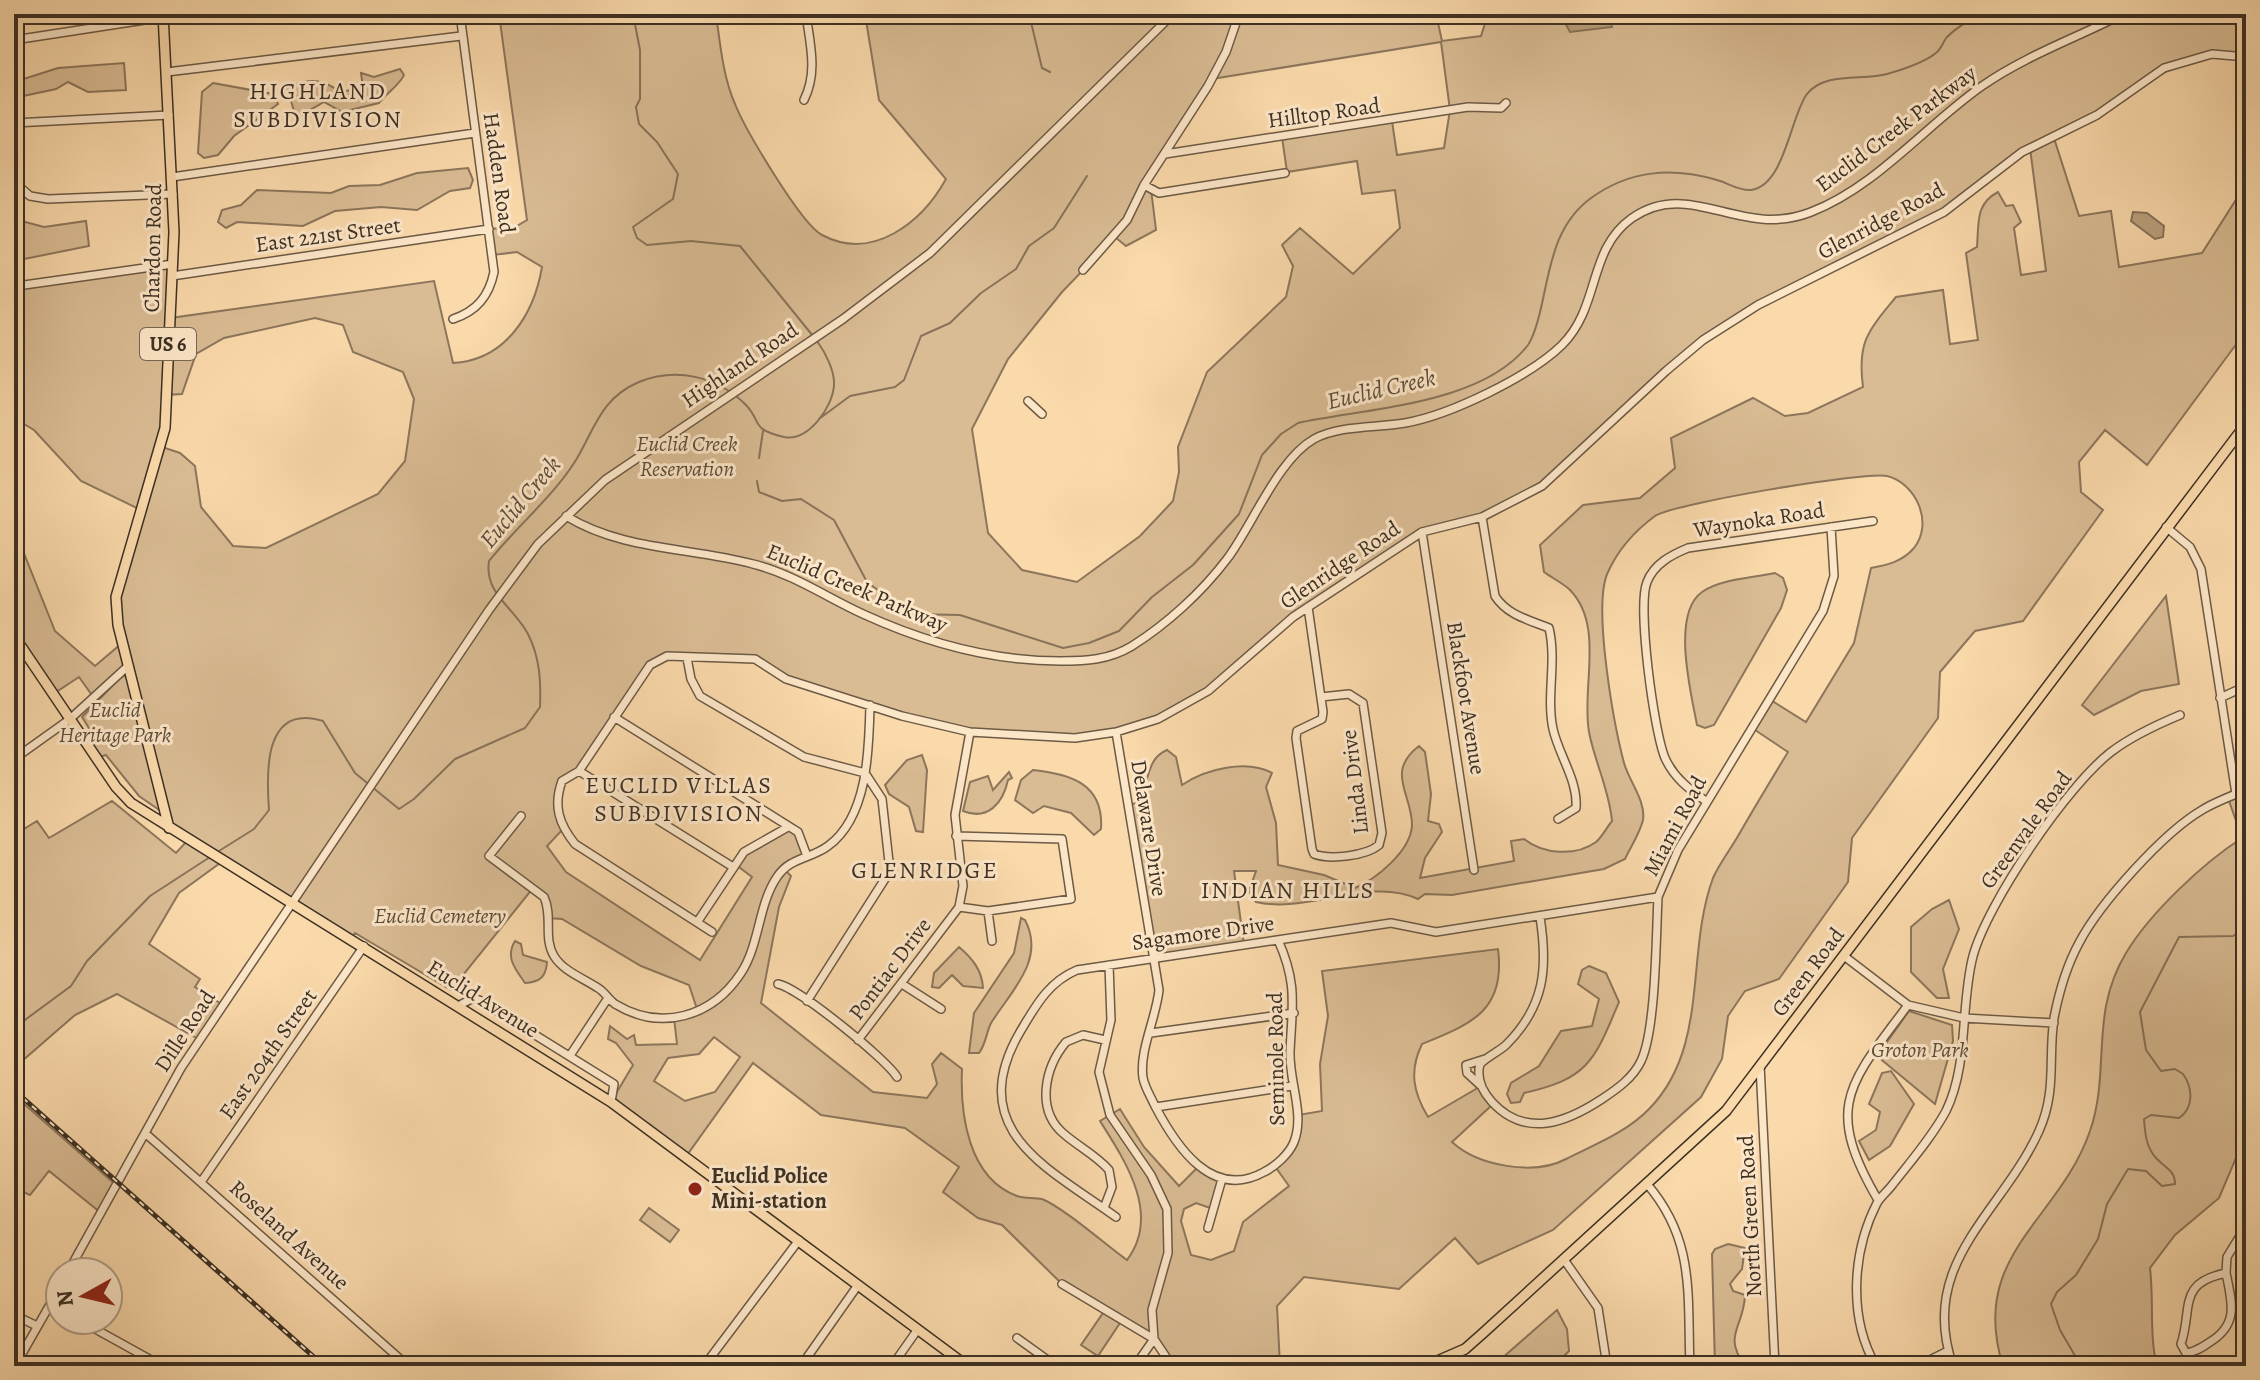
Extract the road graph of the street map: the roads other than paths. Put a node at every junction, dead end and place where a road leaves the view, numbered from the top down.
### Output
1 (460, 14) edge
2 (806, 14) edge
3 (1173, 14) edge
4 (1239, 14) edge
5 (2123, 14) edge
6 (163, 16) edge
7 (461, 36) junction
8 (14, 40) edge
9 (2246, 57) edge
10 (167, 72) junction
11 (804, 100) dead end
12 (1506, 103) dead end
13 (169, 115) junction
14 (14, 123) edge
15 (475, 133) junction
16 (1165, 154) junction
17 (1285, 173) dead end
18 (172, 177) junction
19 (14, 182) edge
20 (1144, 185) junction
21 (173, 194) junction
22 (489, 229) junction
23 (173, 264) junction
24 (1083, 270) dead end
25 (172, 276) junction
26 (14, 282) edge
27 (453, 319) dead end
28 (1028, 401) dead end
29 (1042, 414) dead end
30 (2246, 424) edge
31 (566, 516) junction
32 (1482, 517) junction
33 (1873, 521) dead end
34 (1831, 527) junction
35 (2166, 527) junction
36 (1422, 532) junction
37 (1308, 607) junction
38 (14, 636) edge
39 (687, 658) junction
40 (128, 666) junction
41 (2246, 686) edge
42 (1321, 697) junction
43 (2220, 698) junction
44 (870, 705) junction
45 (2180, 715) dead end
46 (614, 717) junction
47 (70, 719) junction
48 (970, 732) junction
49 (1116, 732) junction
50 (14, 759) edge
51 (579, 771) junction
52 (865, 773) junction
53 (2246, 790) edge
54 (2236, 794) junction
55 (1707, 802) junction
56 (521, 816) dead end
57 (1558, 819) dead end
58 (788, 827) junction
59 (169, 828) junction
60 (956, 836) junction
61 (807, 856) junction
62 (733, 867) junction
63 (1474, 870) dead end
64 (1658, 897) junction
65 (291, 904) junction
66 (959, 907) junction
67 (988, 911) junction
68 (1540, 917) junction
69 (698, 921) junction
70 (712, 932) dead end
71 (1278, 940) junction
72 (992, 941) dead end
73 (364, 946) junction
74 (1844, 956) junction
75 (1152, 959) junction
76 (1109, 965) junction
77 (778, 984) dead end
78 (902, 984) junction
79 (608, 998) junction
80 (807, 1001) junction
81 (460, 1005) junction
82 (1908, 1005) junction
83 (941, 1009) dead end
84 (1294, 1013) junction
85 (1964, 1018) junction
86 (2054, 1023) junction
87 (1151, 1033) junction
88 (858, 1040) junction
89 (1105, 1040) junction
90 (571, 1054) junction
91 (1485, 1059) junction
92 (1760, 1064) junction
93 (897, 1077) dead end
94 (1480, 1083) junction
95 (1292, 1086) junction
96 (611, 1102) junction
97 (1156, 1107) junction
98 (145, 1133) junction
99 (1222, 1179) junction
100 (201, 1182) junction
101 (1647, 1184) junction
102 (1878, 1200) junction
103 (1104, 1208) junction
104 (1116, 1217) dead end
105 (2246, 1226) edge
106 (1208, 1228) dead end
107 (799, 1240) junction
108 (2246, 1241) edge
109 (2236, 1243) junction
110 (77, 1256) edge
111 (1565, 1261) junction
112 (2226, 1273) junction
113 (1062, 1284) dead end
114 (858, 1285) junction
115 (44, 1314) edge
116 (14, 1315) edge
117 (37, 1326) junction
118 (918, 1329) junction
119 (108, 1336) edge
120 (1017, 1338) dead end
121 (1154, 1339) junction
122 (1948, 1351) junction
123 (1446, 1362) edge
124 (15, 1366) edge
125 (162, 1366) edge
126 (408, 1366) edge
127 (704, 1366) edge
128 (801, 1366) edge
129 (892, 1366) edge
130 (967, 1366) edge
131 (1056, 1366) edge
132 (1135, 1366) edge
133 (1172, 1366) edge
134 (1426, 1366) edge
135 (1607, 1366) edge
136 (1690, 1366) edge
137 (1775, 1366) edge
138 (1876, 1366) edge
139 (1918, 1366) edge
140 (1953, 1366) edge

1 - 7 street, Hadden Road
2 - 11 street
3 - 31 street, Highland Road
4 - 16 street
5 - 31 street, Euclid Creek Parkway
6 - 8 street
6 - 10 main road, Chardon Road / US 6
7 - 10 street
7 - 15 street, Hadden Road
9 - 32 street, Glenridge Road
10 - 13 main road, Chardon Road / US 6
12 - 16 street, Hilltop Road
13 - 14 street
13 - 18 main road, Chardon Road / US 6
15 - 18 street
15 - 22 street, Hadden Road
16 - 20 street
17 - 20 street
18 - 21 main road, Chardon Road / US 6
19 - 21 street
20 - 24 street
21 - 23 main road, Chardon Road / US 6
22 - 25 street, East 221st Street
22 - 27 street, Hadden Road
23 - 25 main road, Chardon Road / US 6
23 - 26 street
25 - 40 main road, Chardon Road / US 6
28 - 29 street
30 - 35 main road, Green Road
31 - 65 street, Highland Road
32 - 36 street, Glenridge Road
32 - 57 street
33 - 34 street, Waynoka Road
34 - 55 street, Miami Road
34 - 55 street, Waynoka Road
35 - 43 street
35 - 74 main road, Green Road
36 - 37 street, Glenridge Road
36 - 63 street, Blackfoot Avenue
37 - 42 street
37 - 49 street, Glenridge Road
38 - 47 main road, Euclid Avenue
39 - 44 street, Glenridge Road
39 - 46 street, Glenridge Road
39 - 52 street
40 - 47 street
40 - 59 main road, Chardon Road / US 6
41 - 43 street
42 - 42 street, Linda Drive
43 - 54 street
44 - 48 street, Glenridge Road
44 - 52 street
45 - 85 street, Greenvale Road
46 - 51 street, Glenridge Road
46 - 58 street
47 - 50 street
47 - 59 main road, Euclid Avenue
48 - 49 street, Glenridge Road
48 - 60 street, Pontiac Drive
49 - 75 street, Delaware Drive
51 - 62 street
51 - 69 street, Glenridge Road
52 - 61 street
52 - 80 street
53 - 54 street
54 - 86 street
55 - 64 street, Miami Road
56 - 79 street
58 - 61 street
58 - 62 street
59 - 65 main road, Euclid Avenue
60 - 66 street, Pontiac Drive
60 - 67 street
61 - 79 street
62 - 69 street
64 - 68 street, Sagamore Drive
64 - 94 street, Miami Road
65 - 73 main road, Euclid Avenue
65 - 98 street, Dille Road
66 - 67 street
66 - 78 street, Pontiac Drive
67 - 72 street
68 - 71 street, Sagamore Drive
68 - 91 street
69 - 70 street
71 - 75 street, Sagamore Drive
71 - 84 street, Seminole Road
73 - 81 main road, Euclid Avenue
73 - 100 street, East 204th Street
74 - 82 street
74 - 92 main road, Green Road
75 - 76 street, Sagamore Drive
75 - 87 street, Delaware Drive
76 - 89 street
76 - 103 street, Sagamore Drive
77 - 80 street
78 - 83 street
78 - 88 street, Pontiac Drive
79 - 90 street
80 - 88 street
81 - 90 street
81 - 96 main road, Euclid Avenue
82 - 85 street
82 - 102 street
84 - 87 street
84 - 95 street, Seminole Road
85 - 86 street
85 - 102 street, Greenvale Road
86 - 122 street
87 - 97 street, Delaware Drive
88 - 93 street
89 - 103 street
89 - 121 street
90 - 96 street
91 - 94 street
91 - 94 street
92 - 101 main road, Green Road
92 - 137 street, North Green Road
95 - 97 street
95 - 99 street, Seminole Road
96 - 107 main road, Euclid Avenue
97 - 99 street, Delaware Drive
98 - 100 street, Roseland Avenue
98 - 110 street, Dille Road
99 - 106 street
100 - 126 street, Roseland Avenue
101 - 111 main road, Green Road
101 - 136 street
102 - 138 street, Greenvale Road
103 - 104 street, Sagamore Drive
105 - 109 street
107 - 114 main road, Euclid Avenue
107 - 127 street
108 - 109 street
109 - 112 street
111 - 123 main road, Green Road
111 - 135 street
112 - 112 street
113 - 121 street
114 - 118 main road, Euclid Avenue
114 - 128 street
115 - 117 street
116 - 117 street
117 - 124 street
118 - 129 street
118 - 130 main road, Euclid Avenue
119 - 125 street
120 - 131 street
121 - 132 street
121 - 133 street
122 - 139 street
122 - 140 street
123 - 134 main road, Green Road

